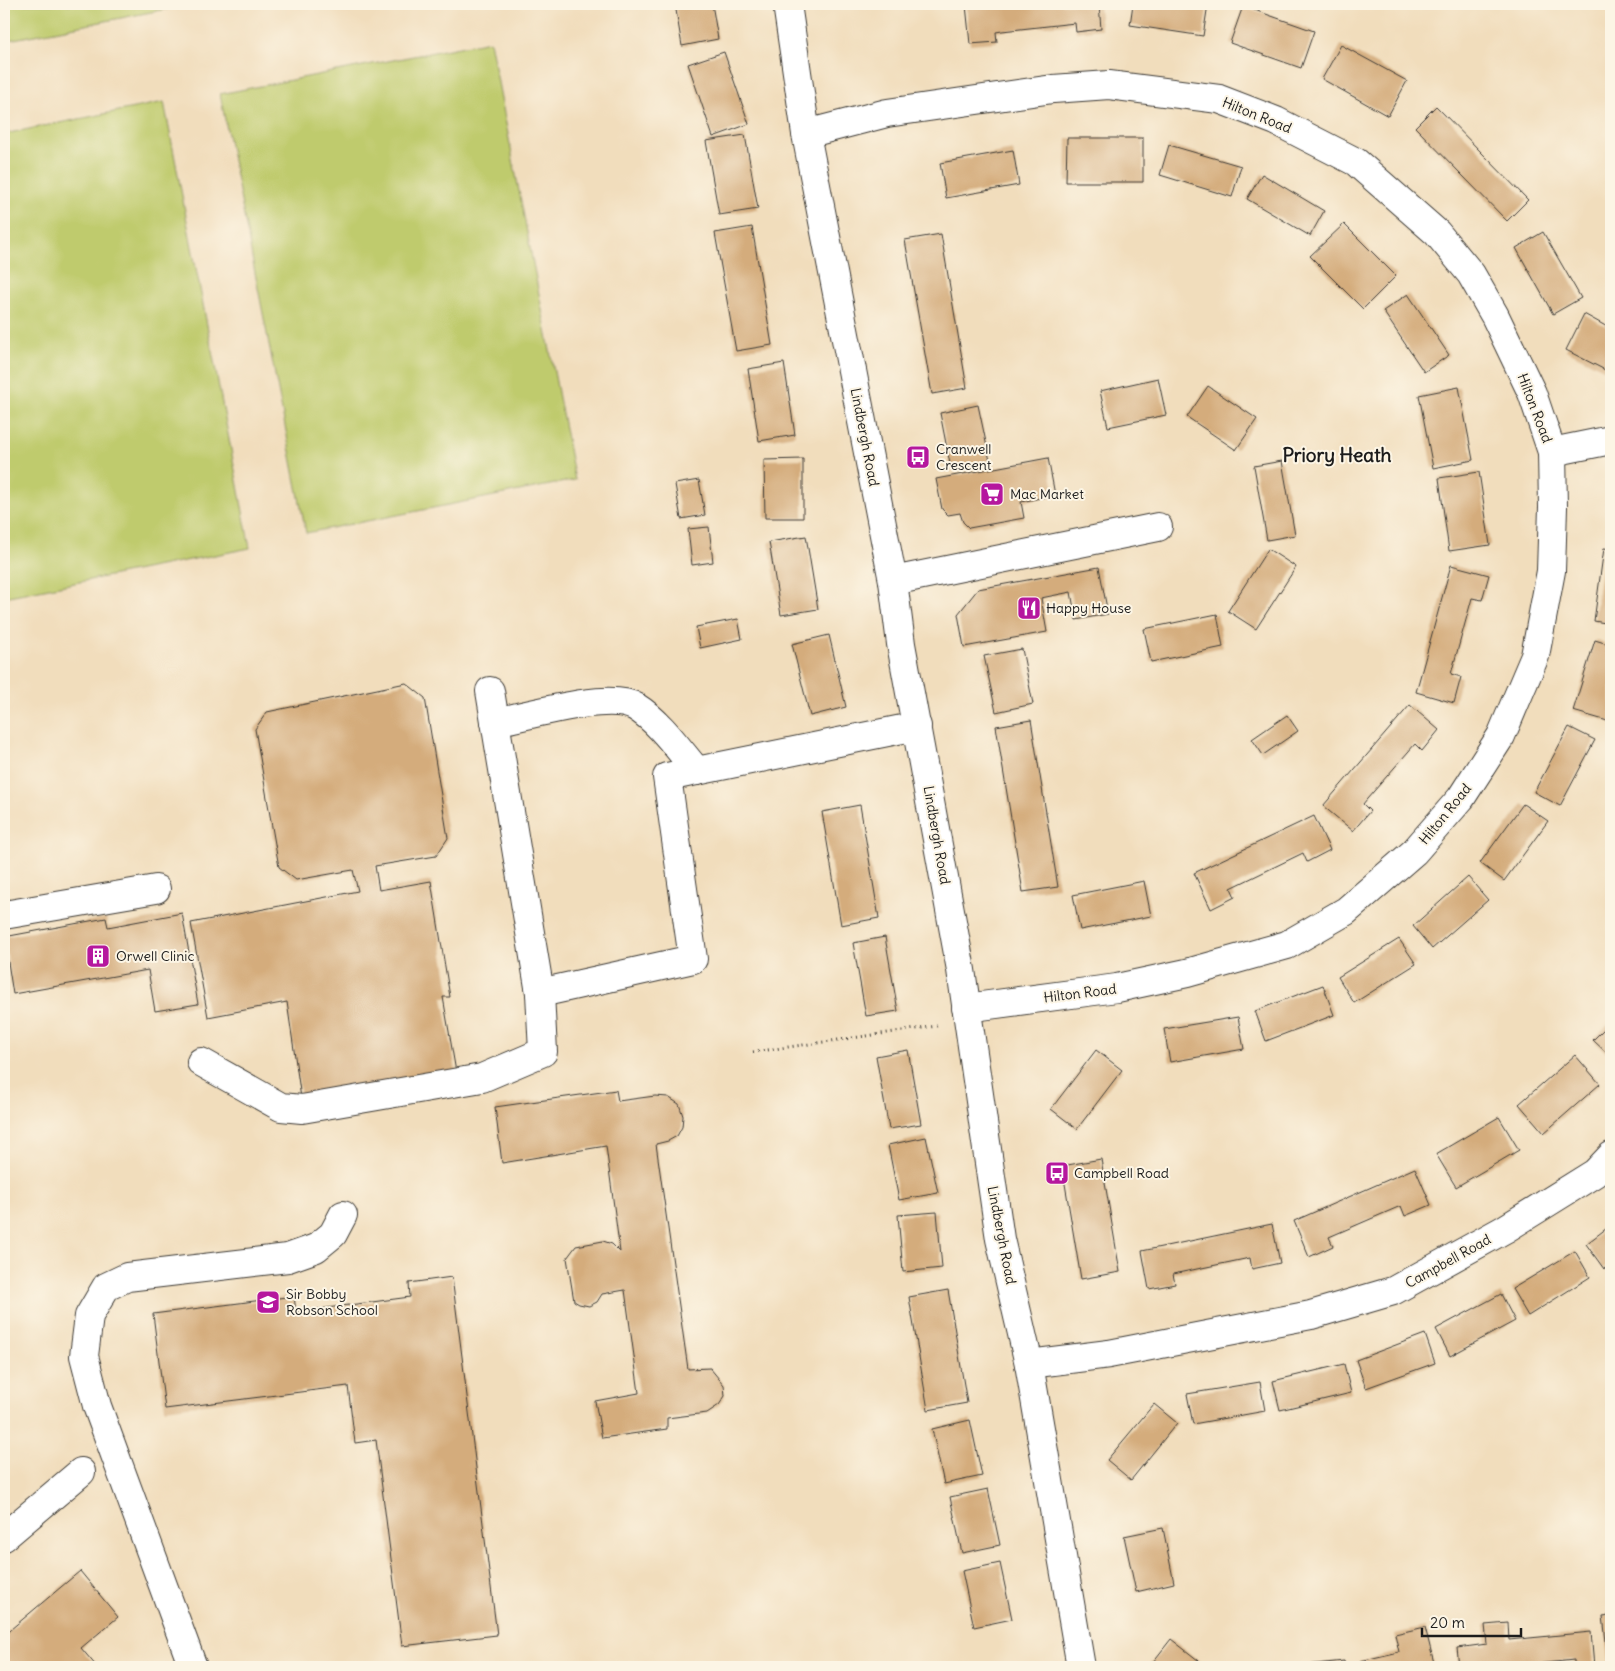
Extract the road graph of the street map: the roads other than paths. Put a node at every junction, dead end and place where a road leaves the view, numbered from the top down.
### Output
1 (787, 4) edge
2 (806, 134) junction
3 (1611, 440) edge
4 (1552, 452) junction
5 (1158, 527) dead end
6 (893, 581) junction
7 (490, 691) dead end
8 (496, 722) junction
9 (916, 726) junction
10 (697, 771) junction
11 (156, 889) dead end
12 (4, 915) edge
13 (540, 993) junction
14 (967, 1015) junction
15 (201, 1062) dead end
16 (1611, 1156) edge
17 (343, 1215) dead end
18 (1029, 1364) junction
19 (81, 1472) dead end
20 (4, 1537) edge
21 (193, 1667) edge
22 (1081, 1667) edge

1 - 2 street, Lindbergh Road
2 - 4 street, Hilton Road
2 - 6 street, Lindbergh Road
3 - 4 street
4 - 14 street, Hilton Road
5 - 6 street
6 - 9 street, Lindbergh Road
7 - 8 street
8 - 10 street
8 - 13 street
9 - 10 street
9 - 14 street, Lindbergh Road
10 - 13 street
11 - 12 street
13 - 15 street
14 - 18 street, Lindbergh Road
16 - 18 street, Campbell Road
17 - 21 street
18 - 22 street, Lindbergh Road
19 - 20 street

